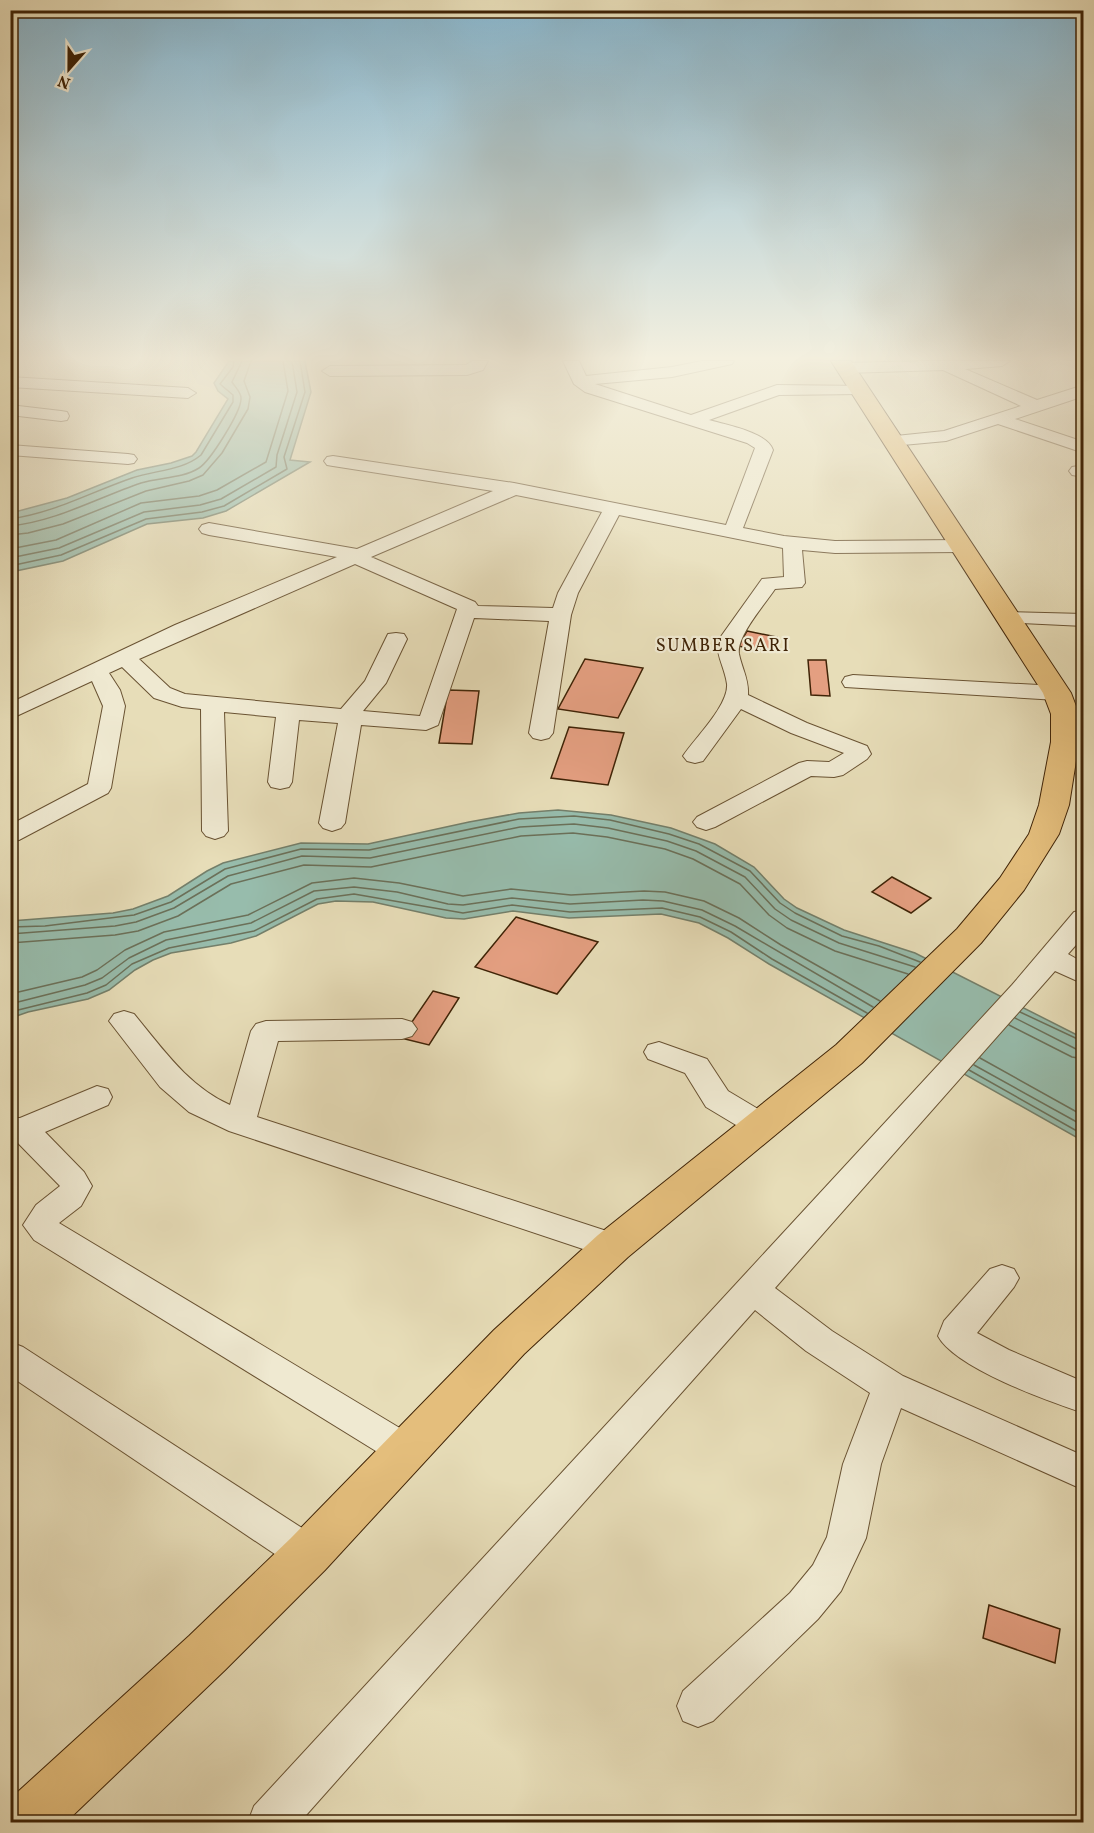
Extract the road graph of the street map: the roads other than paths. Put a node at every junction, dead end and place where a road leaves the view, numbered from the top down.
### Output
1 (763, 447) edge
2 (896, 447) edge
3 (10, 450) edge
4 (128, 459) dead end
5 (333, 461) dead end
6 (514, 489) junction
7 (613, 509) junction
8 (209, 529) dead end
9 (732, 533) junction
10 (792, 543) junction
11 (962, 546) junction
12 (357, 556) junction
13 (467, 612) junction
14 (561, 615) junction
15 (1008, 618) junction
16 (1083, 620) edge
17 (396, 639) dead end
18 (124, 657) junction
19 (96, 670) junction
20 (853, 682) dead end
21 (1057, 693) junction
22 (737, 698) junction
23 (212, 704) junction
24 (10, 712) edge
25 (288, 712) junction
26 (349, 718) junction
27 (541, 733) dead end
28 (696, 756) dead end
29 (280, 782) dead end
30 (332, 822) dead end
31 (706, 822) dead end
32 (215, 831) dead end
33 (10, 835) edge
34 (1083, 918) edge
35 (1050, 956) junction
36 (1083, 975) edge
37 (124, 1021) dead end
38 (402, 1029) dead end
39 (659, 1052) dead end
40 (97, 1097) dead end
41 (240, 1123) junction
42 (762, 1126) junction
43 (16, 1129) edge
44 (613, 1246) junction
45 (1002, 1278) dead end
46 (752, 1289) junction
47 (10, 1357) edge
48 (890, 1387) junction
49 (1083, 1398) edge
50 (405, 1450) junction
51 (1082, 1469) edge
52 (308, 1554) junction
53 (698, 1706) dead end
54 (26, 1822) edge
55 (270, 1822) edge

1 - 9 street
2 - 11 highway
3 - 4 street
5 - 6 street
6 - 7 street
6 - 12 street
7 - 9 street
7 - 14 street
8 - 12 street
9 - 10 street
10 - 11 street
10 - 22 street
11 - 15 highway
12 - 13 street
12 - 18 street
13 - 14 street
13 - 26 street
14 - 27 street
15 - 16 street
15 - 21 highway
17 - 26 street
18 - 19 street
18 - 23 street
19 - 24 street
19 - 33 street
20 - 21 street
21 - 42 highway
22 - 28 street
22 - 31 street
23 - 25 street
23 - 32 street
25 - 26 street
25 - 29 street
26 - 30 street
34 - 35 street
35 - 36 street
35 - 46 street
37 - 41 street
38 - 41 street
39 - 42 street
40 - 43 street
41 - 44 street
42 - 44 highway
43 - 50 street
44 - 50 highway
45 - 49 street
46 - 48 street
46 - 55 street
47 - 52 street
48 - 51 street
48 - 53 street
50 - 52 highway
52 - 54 highway

